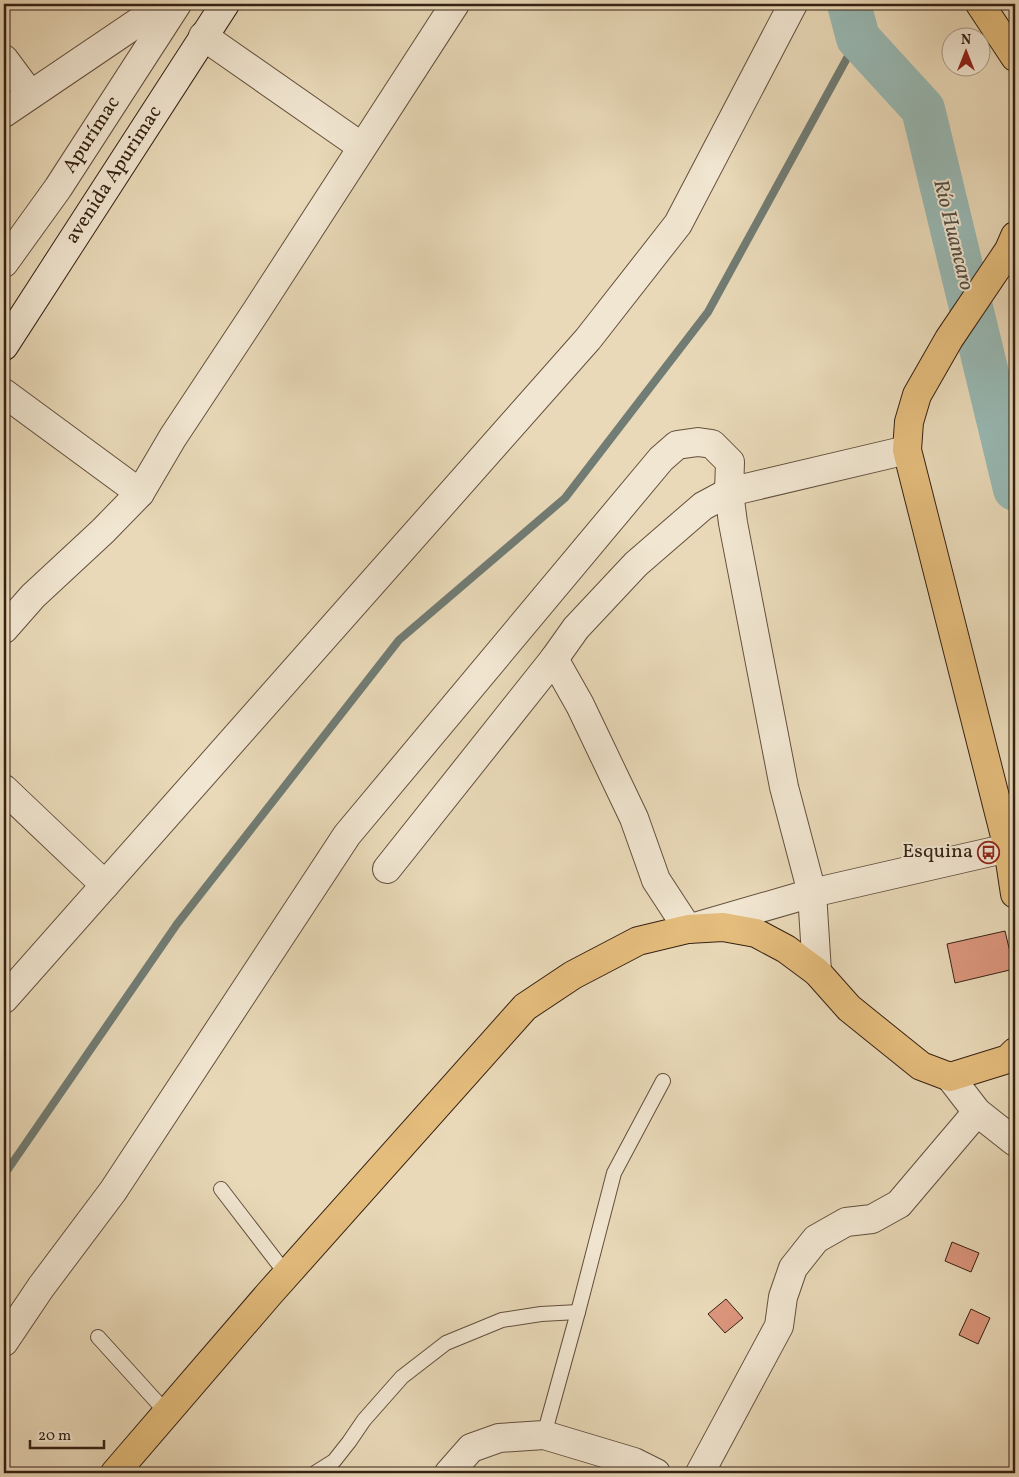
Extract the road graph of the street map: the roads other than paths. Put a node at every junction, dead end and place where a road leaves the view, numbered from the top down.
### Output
1 (225, 4) edge
2 (455, 4) edge
3 (794, 4) edge
4 (980, 4) edge
5 (162, 6) edge
6 (204, 36) junction
7 (1015, 57) edge
8 (4, 59) edge
9 (30, 94) junction
10 (4, 113) edge
11 (362, 148) junction
12 (1012, 243) edge
13 (4, 263) edge
14 (4, 346) edge
15 (4, 393) edge
16 (908, 450) junction
17 (729, 492) junction
18 (140, 493) junction
19 (4, 629) edge
20 (554, 659) junction
21 (4, 789) edge
22 (1012, 846) edge
23 (387, 870) dead end
24 (105, 885) junction
25 (812, 893) junction
26 (1015, 894) edge
27 (688, 929) junction
28 (817, 972) junction
29 (4, 999) edge
30 (1015, 1052) edge
31 (950, 1077) junction
32 (662, 1081) dead end
33 (977, 1112) junction
34 (1015, 1142) edge
35 (220, 1189) dead end
36 (287, 1275) junction
37 (578, 1312) junction
38 (98, 1337) dead end
39 (4, 1342) edge
40 (166, 1412) junction
41 (544, 1436) junction
42 (115, 1473) edge
43 (315, 1473) edge
44 (449, 1473) edge
45 (656, 1473) edge
46 (700, 1473) edge

1 - 6 street, avenida Apurimac
2 - 11 street
3 - 24 street
4 - 7 main road
5 - 9 street, Apurímac
5 - 13 street, Apurímac
6 - 11 street
6 - 14 street, avenida Apurimac
8 - 9 street
9 - 10 street, Apurímac
11 - 18 street
12 - 16 main road
15 - 18 street
16 - 17 street
16 - 22 main road
17 - 20 street
17 - 25 street
17 - 39 street
18 - 19 street
20 - 23 street
20 - 27 street
21 - 24 street
22 - 25 street
22 - 26 main road
24 - 29 street
25 - 27 street
25 - 28 street
27 - 28 main road
27 - 36 main road
28 - 31 main road
30 - 31 main road
31 - 33 street
32 - 37 lane
33 - 34 street
33 - 46 street
35 - 36 lane
36 - 40 main road
37 - 41 lane
37 - 43 lane
38 - 40 lane
40 - 42 main road
41 - 44 street
41 - 45 street

